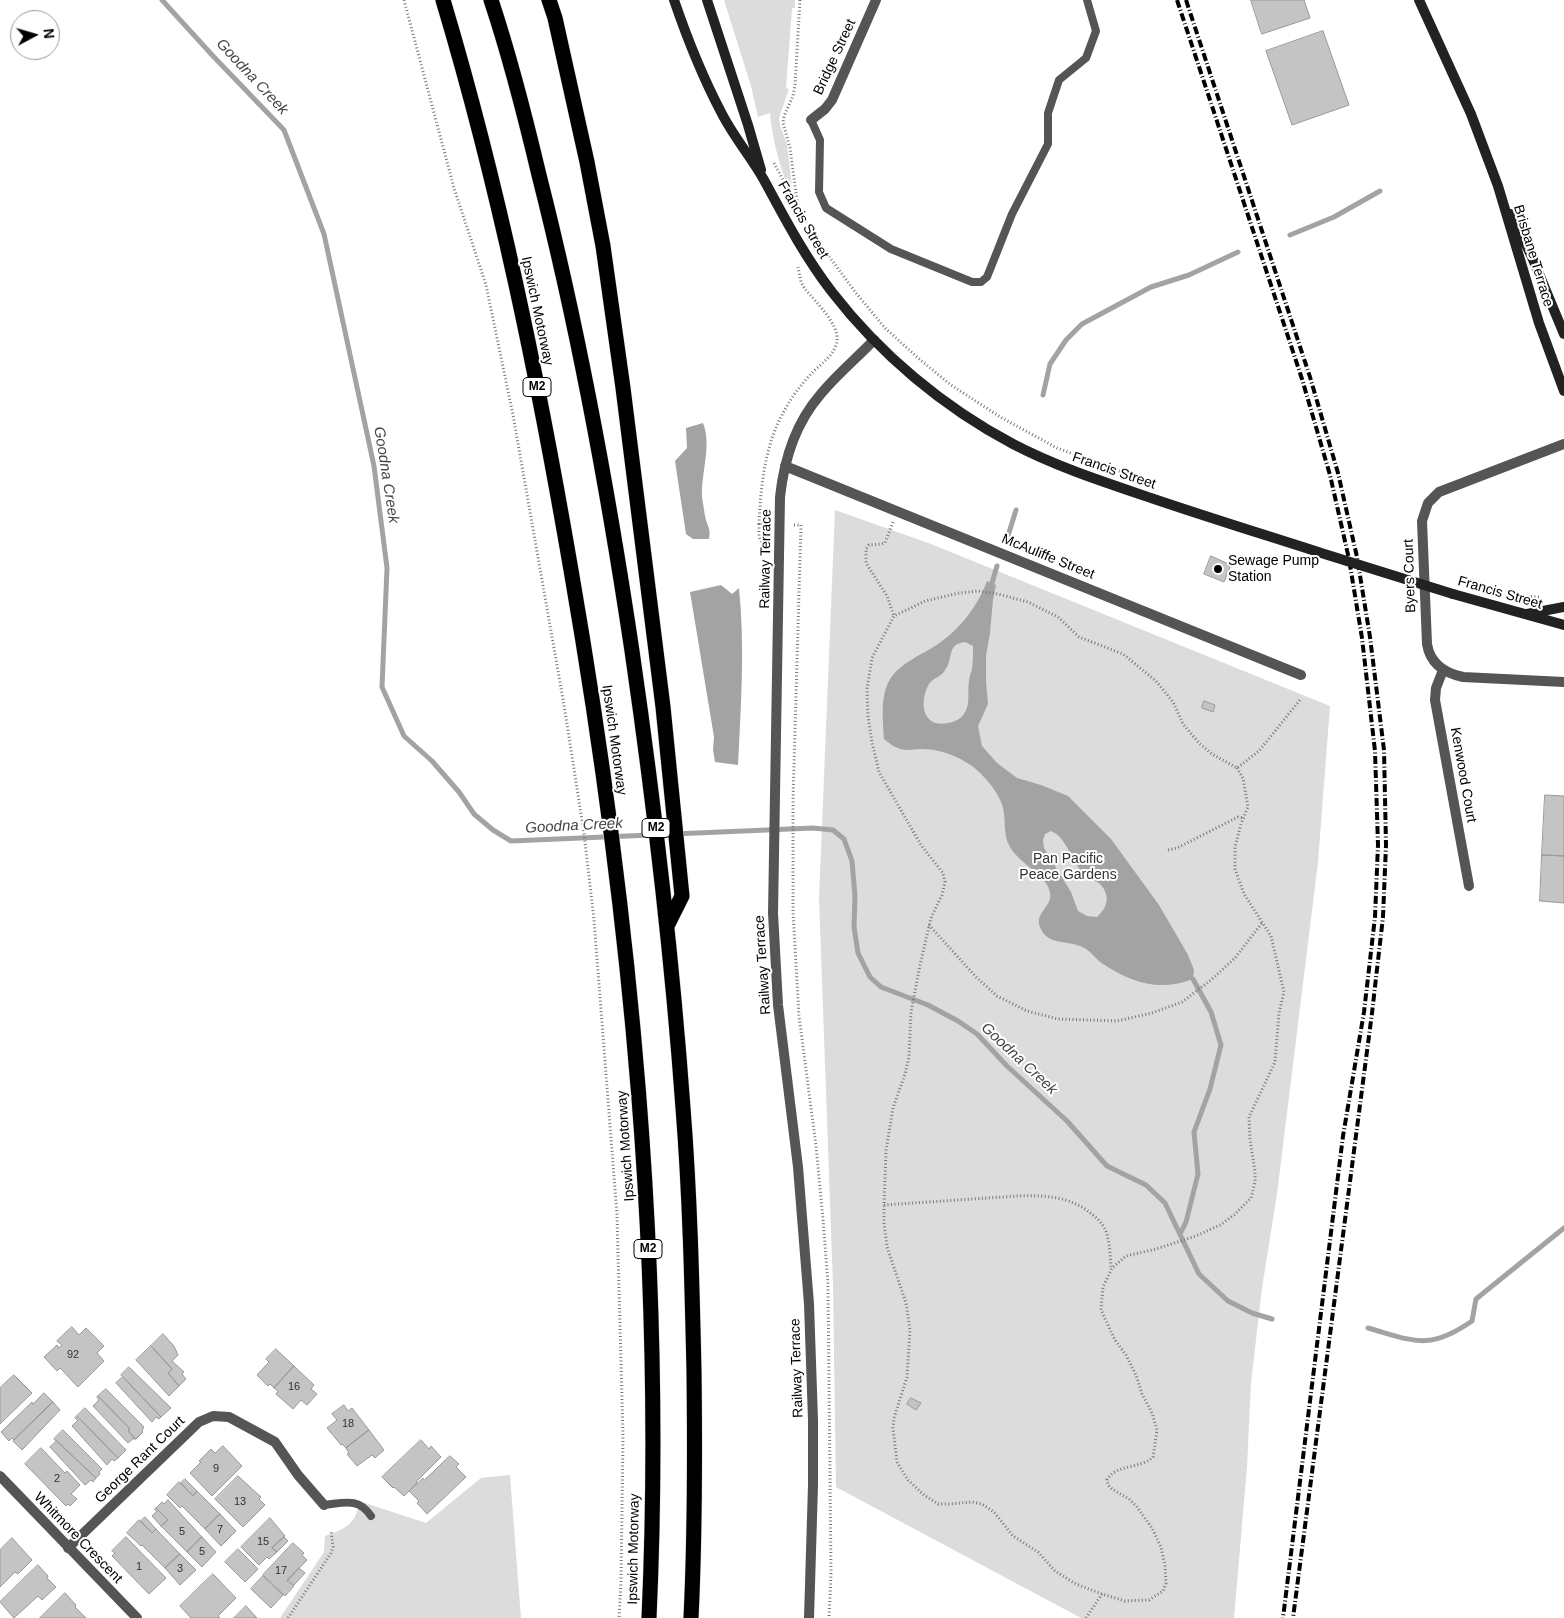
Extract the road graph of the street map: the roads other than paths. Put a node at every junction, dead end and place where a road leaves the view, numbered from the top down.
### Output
1 (443, 0) edge
2 (492, 0) edge
3 (549, 0) edge
4 (553, 0) edge
5 (674, 0) edge
6 (707, 0) edge
7 (876, 0) edge
8 (1088, 0) edge
9 (1419, 0) edge
10 (555, 18) junction
11 (811, 120) joint
12 (763, 178) junction
13 (1498, 186) junction
14 (1564, 334) edge
15 (874, 340) junction
16 (1564, 391) edge
17 (1564, 444) edge
18 (785, 466) junction
19 (1564, 608) edge
20 (1524, 615) junction
21 (1564, 625) edge
22 (1443, 670) junction
23 (1301, 674) dead end
24 (1564, 682) edge
25 (1469, 886) dead end
26 (667, 926) junction
27 (0, 1476) edge
28 (324, 1505) joint
29 (371, 1516) dead end
30 (68, 1548) junction
31 (138, 1618) edge
32 (649, 1618) edge
33 (691, 1618) edge
34 (809, 1618) edge

1 - 32 highway, Ipswich Motorway / M2
2 - 26 highway, M2
3 - 10 highway
4 - 10 highway
5 - 12 main road, Francis Street
6 - 12 main road, Francis Street
7 - 11 street, Bridge Street
8 - 11 lane
9 - 13 main road, Brisbane Terrace
10 - 26 highway
12 - 15 main road, Francis Street
13 - 14 main road, Brisbane Terrace
13 - 16 main road, Brisbane Terrace
15 - 18 street, Railway Terrace
15 - 20 main road, Francis Street, bridge
17 - 22 street, Byers Court
18 - 23 street, McAuliffe Street
18 - 34 street, Railway Terrace
19 - 20 main road
20 - 21 main road, Francis Street
22 - 24 street
22 - 25 street, Kenwood Court
26 - 33 highway, M2
27 - 30 street, Whitmore Crescent
28 - 29 lane
28 - 30 street, George Rant Court
30 - 31 street, Whitmore Crescent

